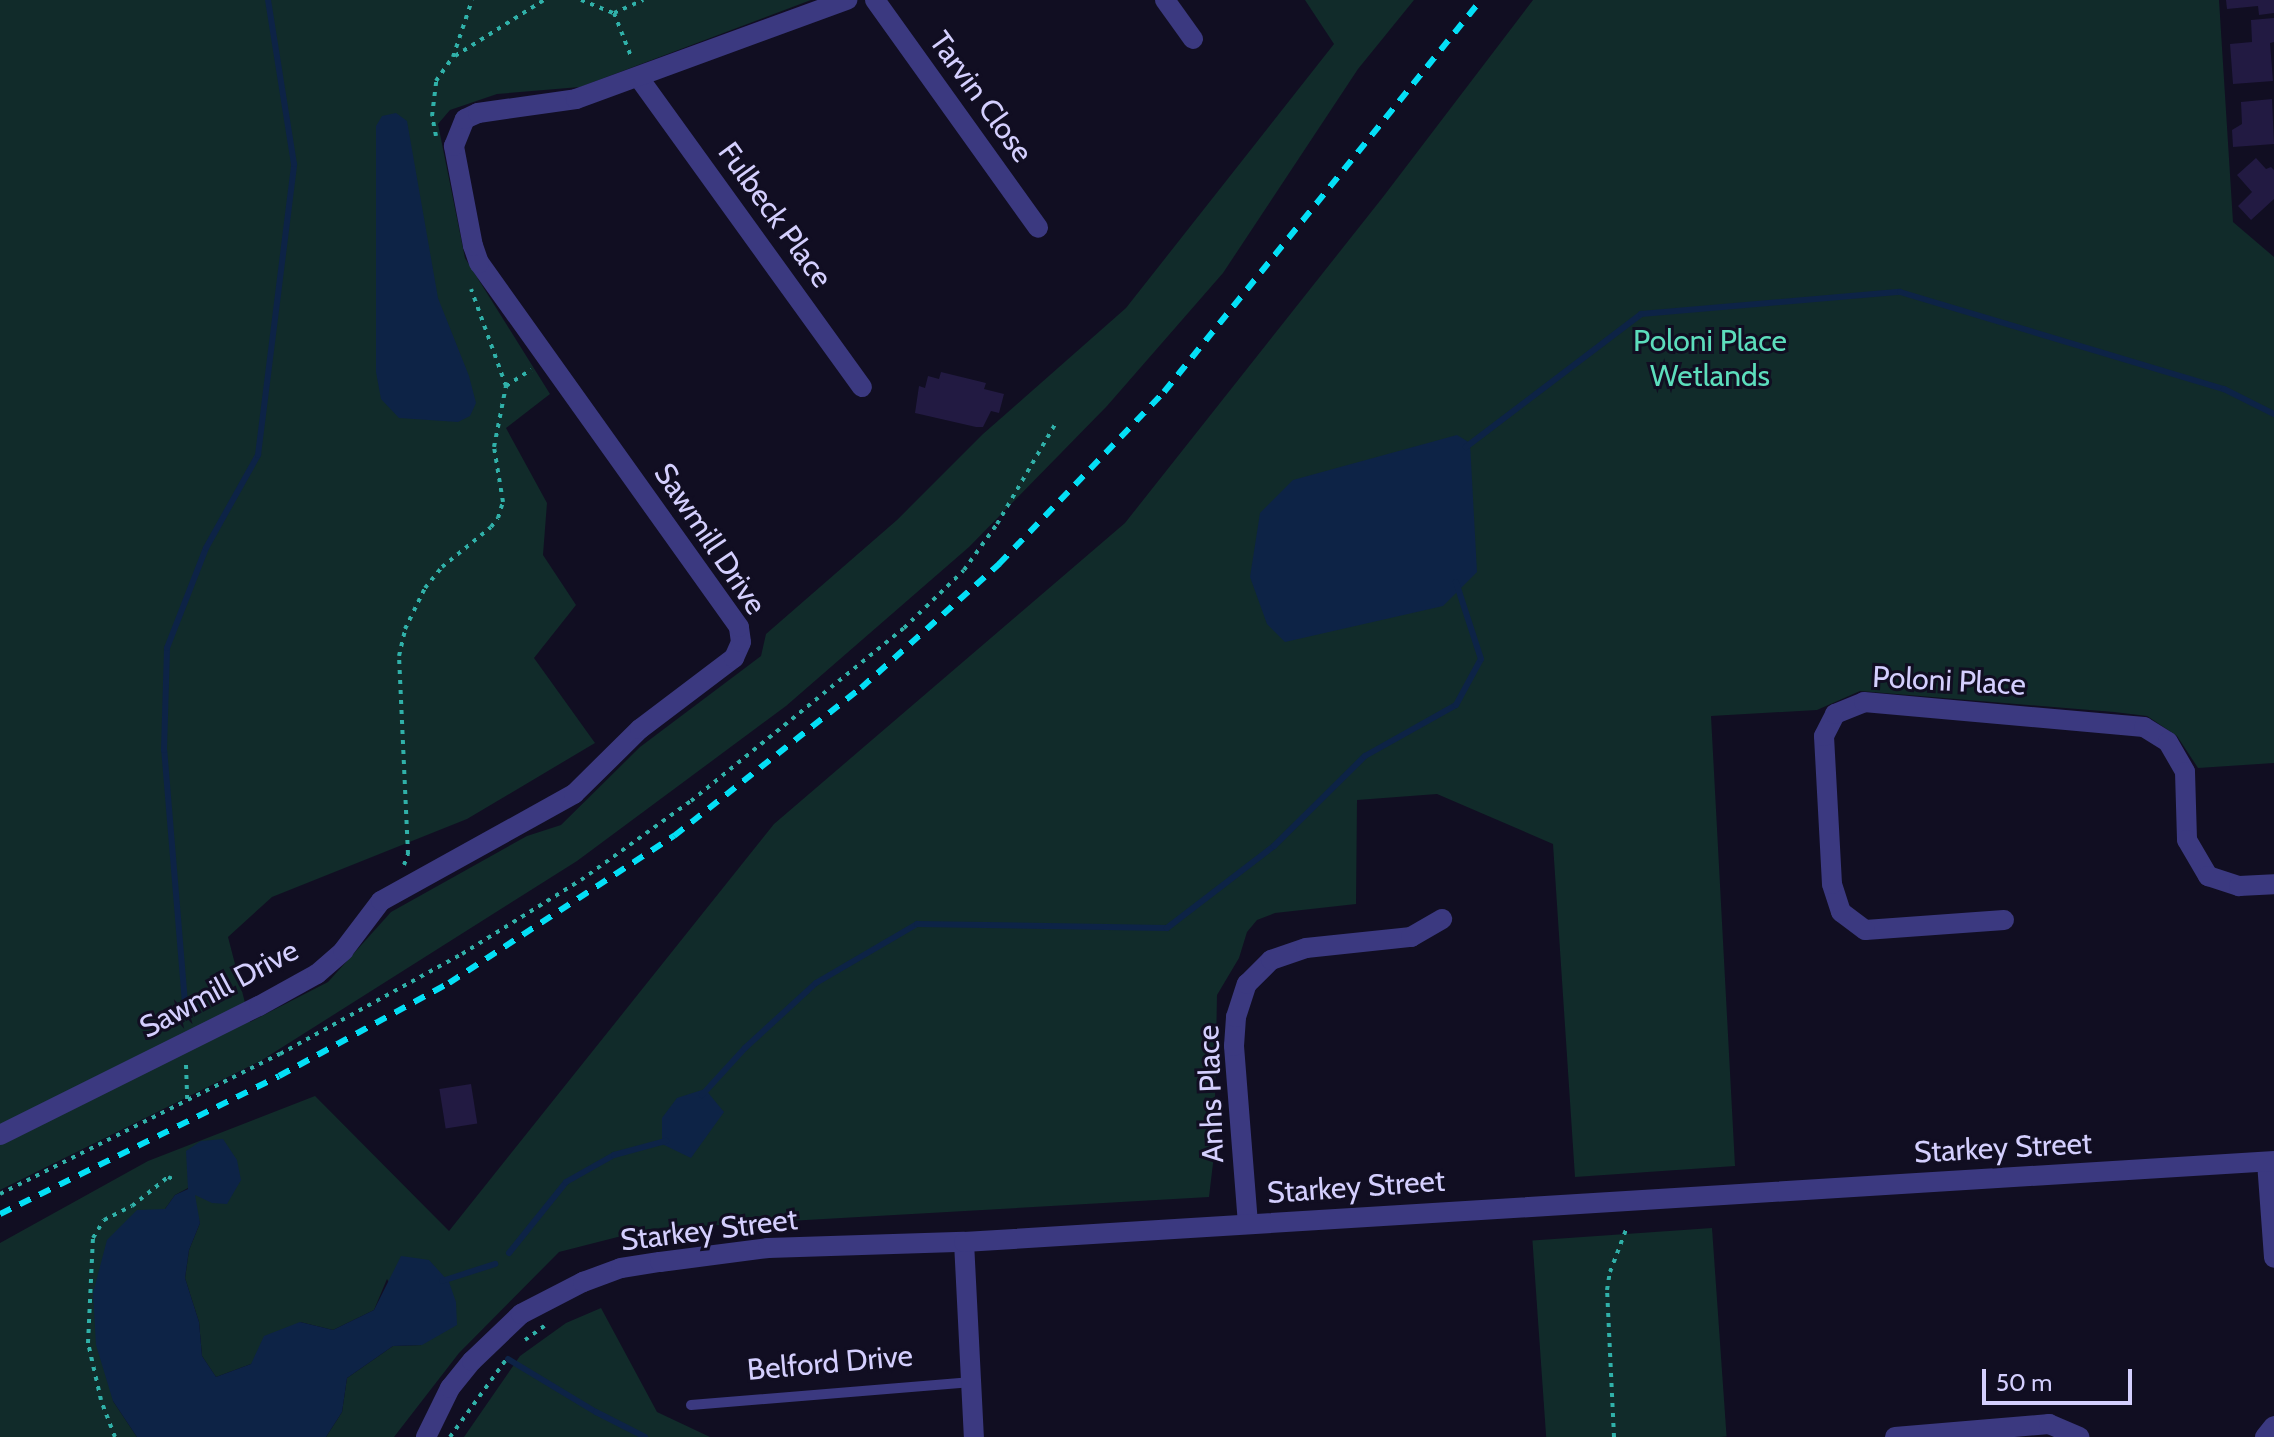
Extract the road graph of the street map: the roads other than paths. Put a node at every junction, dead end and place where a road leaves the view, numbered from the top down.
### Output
1 (847, 0) edge
2 (875, 0) edge
3 (1165, 0) edge
4 (1193, 39) dead end
5 (639, 78) junction
6 (1038, 228) dead end
7 (862, 387) dead end
8 (2274, 884) edge
9 (1442, 919) dead end
10 (2004, 920) dead end
11 (0, 1135) edge
12 (2270, 1161) edge
13 (1248, 1224) junction
14 (964, 1242) junction
15 (2274, 1258) edge
16 (974, 1382) junction
17 (691, 1405) dead end
18 (2274, 1426) edge
19 (426, 1437) edge
20 (974, 1437) edge
21 (1895, 1437) edge
22 (2079, 1437) edge
23 (2265, 1437) edge

1 - 5 street, Sawmill Drive
2 - 6 street, Tarvin Close
3 - 4 street
5 - 7 street, Fulbeck Place
5 - 11 street, Sawmill Drive
8 - 10 street, Poloni Place
9 - 13 street, Anhs Place
12 - 13 street, Starkey Street
12 - 15 street
13 - 14 street, Starkey Street
14 - 16 street
14 - 19 street, Starkey Street
16 - 17 lane, Belford Drive
16 - 20 street
18 - 23 street
21 - 22 street

